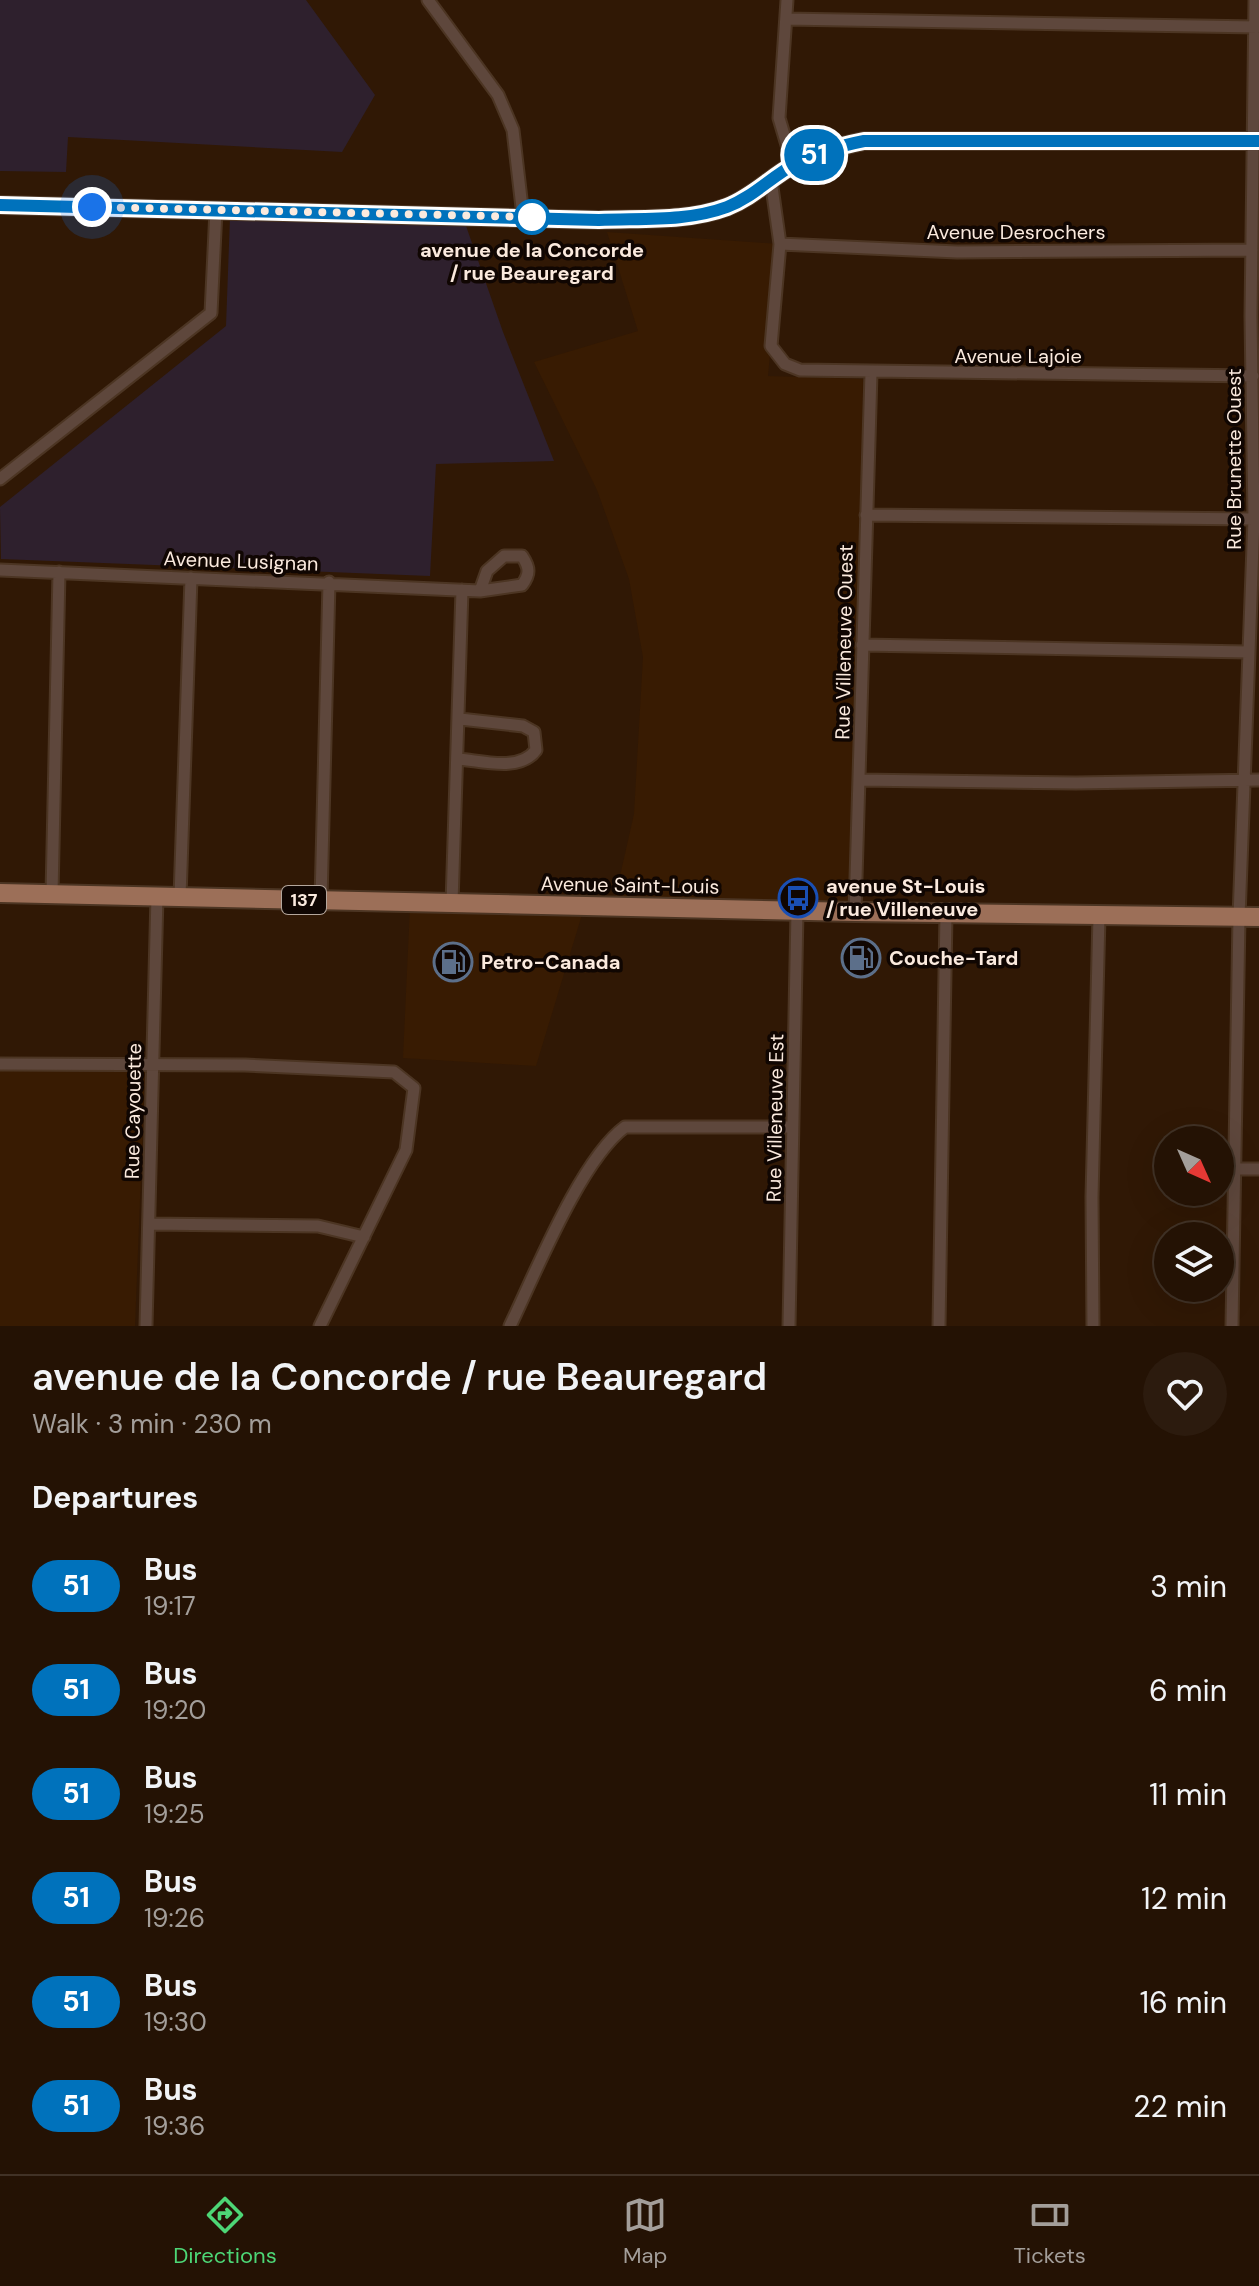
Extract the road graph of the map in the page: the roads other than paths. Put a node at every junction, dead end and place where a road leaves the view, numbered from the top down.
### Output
1 (428, 0) edge
2 (787, 0) edge
3 (1255, 0) edge
4 (786, 19) junction
5 (1256, 27) edge
6 (1256, 141) edge
7 (793, 165) junction
8 (771, 180) junction
9 (0, 205) edge
10 (216, 210) junction
11 (523, 216) junction
12 (780, 244) junction
13 (1252, 250) junction
14 (1255, 316) edge
15 (871, 373) junction
16 (1253, 376) junction
17 (0, 479) edge
18 (866, 515) junction
19 (1254, 519) junction
20 (0, 570) edge
21 (59, 572) junction
22 (191, 578) junction
23 (329, 582) junction
24 (462, 590) junction
25 (480, 591) dead end
26 (862, 645) junction
27 (1248, 652) junction
28 (460, 719) junction
29 (459, 759) junction
30 (1243, 779) junction
31 (859, 780) junction
32 (1259, 780) edge
33 (0, 893) edge
34 (52, 894) junction
35 (157, 896) junction
36 (180, 897) junction
37 (321, 900) junction
38 (452, 903) junction
39 (797, 911) junction
40 (855, 912) junction
41 (946, 914) junction
42 (1099, 916) junction
43 (1239, 917) junction
44 (1259, 917) edge
45 (0, 1064) edge
46 (152, 1067) junction
47 (792, 1127) junction
48 (1234, 1169) joint
49 (1259, 1169) edge
50 (1234, 1206) edge
51 (149, 1224) junction
52 (364, 1237) junction
53 (146, 1326) edge
54 (320, 1326) edge
55 (510, 1326) edge
56 (789, 1326) edge
57 (939, 1326) edge
58 (1093, 1326) edge
59 (1232, 1326) edge

1 - 11 street
2 - 4 street
3 - 5 street, Rue Brunette Ouest
4 - 5 street
4 - 7 street
5 - 6 street, Rue Brunette Ouest
6 - 7 street
6 - 13 street, Rue Brunette Ouest
7 - 8 street
8 - 11 street
8 - 12 street
9 - 10 street
10 - 11 street
10 - 17 street
12 - 13 street, Avenue Desrochers
12 - 15 street, Avenue Lajoie
13 - 14 street, Rue Brunette Ouest
14 - 16 street, Rue Brunette Ouest
15 - 16 street, Avenue Lajoie
15 - 18 street, Rue Villeneuve Ouest
16 - 19 street, Rue Brunette Ouest
18 - 19 street
18 - 26 street, Rue Villeneuve Ouest
19 - 27 street, Rue Brunette Ouest
20 - 21 street, Avenue Lusignan
21 - 22 street, Avenue Lusignan
21 - 34 street
22 - 23 street, Avenue Lusignan
22 - 36 street
23 - 24 street, Avenue Lusignan
23 - 37 street
24 - 25 street, Avenue Lusignan
24 - 28 street
26 - 27 street
26 - 31 street, Rue Villeneuve Ouest
27 - 30 street, Rue Brunette Ouest
28 - 29 street
28 - 29 street
29 - 38 street
30 - 31 street
30 - 32 street
30 - 43 street, Rue Brunette Ouest
31 - 40 street, Rue Villeneuve Ouest
33 - 34 main road, Avenue Saint-Louis / 137
34 - 35 main road, Avenue Saint-Louis / 137
35 - 36 main road, Avenue Saint-Louis / 137
35 - 46 street, Rue Cayouette
36 - 37 main road, Avenue Saint-Louis / 137
37 - 38 main road, Avenue Saint-Louis / 137
38 - 39 main road, Avenue Saint-Louis / 137
39 - 40 main road, Avenue Saint-Louis / 137
39 - 47 street, Rue Villeneuve Est
40 - 41 main road, Avenue Saint-Louis / 137
41 - 42 main road, Avenue Saint-Louis / 137
41 - 57 street
42 - 43 main road, Avenue Saint-Louis / 137
42 - 58 street
43 - 44 main road, Avenue Saint-Louis / 137
43 - 48 street, Rue Brunette Ouest
45 - 46 street
46 - 51 street, Rue Cayouette
46 - 52 street
47 - 55 street
47 - 56 street, Rue Villeneuve Est
48 - 49 street
50 - 59 street, Rue Brunette Ouest
51 - 52 street
51 - 53 street, Rue Cayouette
52 - 54 street

